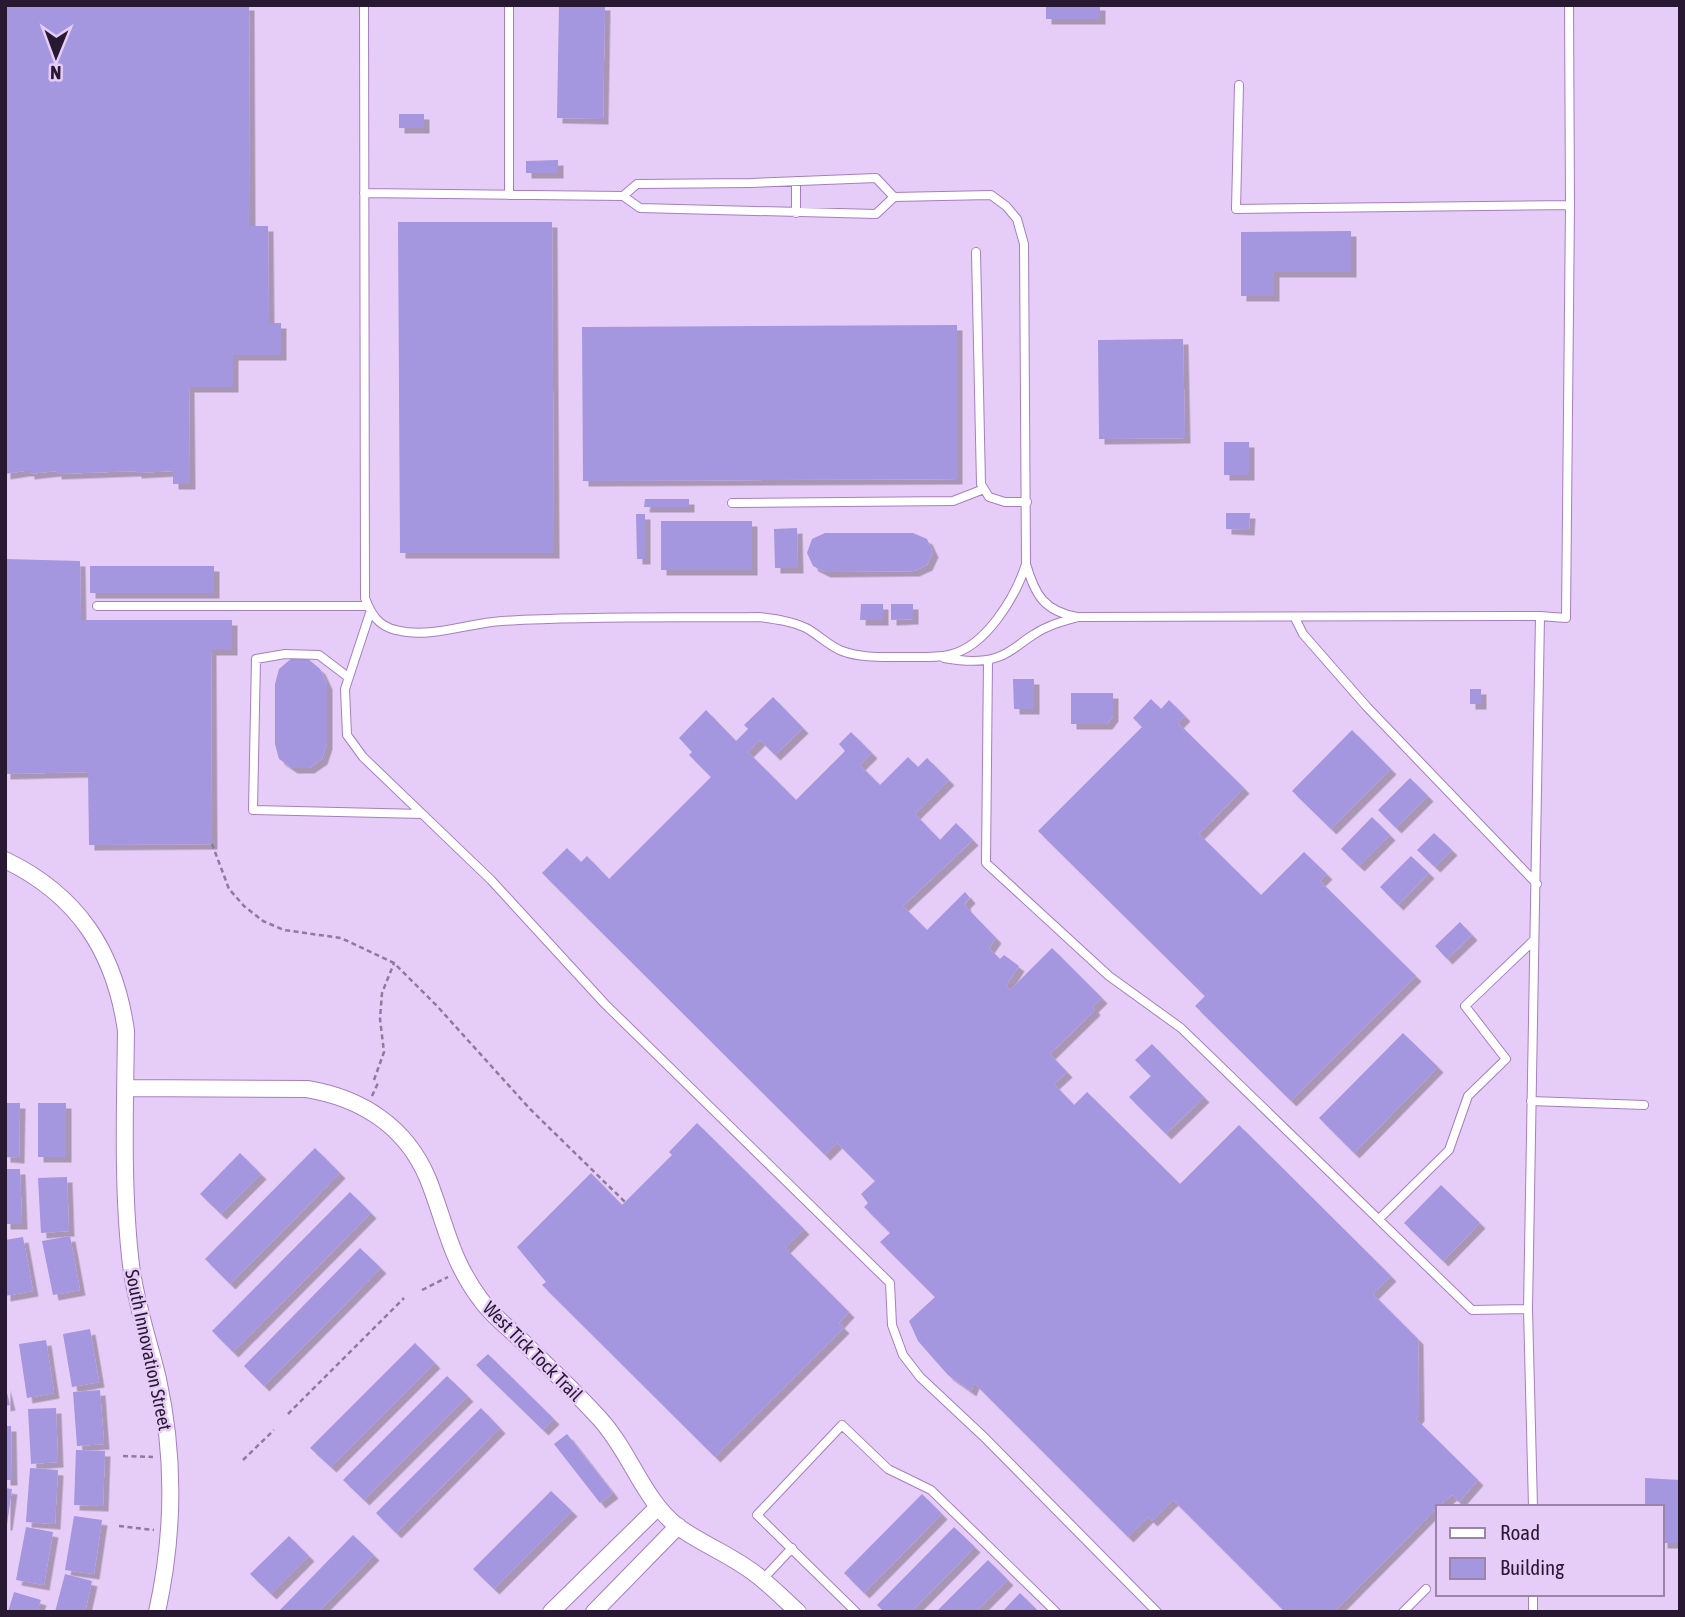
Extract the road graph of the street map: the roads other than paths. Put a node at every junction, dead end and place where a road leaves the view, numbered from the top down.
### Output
1 (364, 5) edge
2 (509, 5) edge
3 (1569, 5) edge
4 (1239, 85) dead end
5 (796, 180) junction
6 (364, 192) junction
7 (509, 195) junction
8 (623, 196) junction
9 (894, 197) junction
10 (1570, 205) junction
11 (796, 213) junction
12 (976, 252) dead end
13 (984, 489) junction
14 (1027, 502) junction
15 (732, 503) dead end
16 (1026, 564) junction
17 (97, 606) dead end
18 (369, 609) junction
19 (1540, 616) junction
20 (1077, 617) junction
21 (1295, 618) junction
22 (933, 657) junction
23 (988, 660) junction
24 (348, 677) junction
25 (422, 814) junction
26 (5, 860) edge
27 (1536, 884) junction
28 (1534, 942) junction
29 (126, 1088) junction
30 (1531, 1101) junction
31 (1644, 1105) dead end
32 (1379, 1219) junction
33 (1528, 1309) junction
34 (1533, 1505) edge
35 (657, 1508) junction
36 (678, 1526) junction
37 (792, 1548) junction
38 (762, 1580) junction
39 (1426, 1589) dead end
40 (157, 1612) edge
41 (551, 1612) edge
42 (594, 1612) edge
43 (798, 1612) edge
44 (856, 1612) edge
45 (1056, 1612) edge
46 (1157, 1612) edge
47 (1403, 1612) edge

1 - 6 lane
2 - 7 lane
3 - 10 lane
4 - 10 lane
5 - 8 lane
5 - 9 lane
5 - 11 lane
6 - 7 lane
6 - 18 lane
7 - 8 lane
8 - 11 lane
9 - 11 lane
9 - 14 lane
10 - 19 lane
12 - 13 lane
13 - 14 lane
13 - 15 lane
14 - 16 lane
16 - 20 lane
16 - 22 lane
17 - 18 lane
18 - 22 lane
18 - 24 lane
19 - 21 lane
19 - 27 lane
20 - 21 lane
20 - 23 lane
21 - 27 lane
22 - 23 lane
23 - 32 lane
24 - 25 lane
24 - 25 lane
25 - 46 lane
26 - 29 street, South Innovation Street
27 - 28 lane
28 - 30 lane
28 - 32 lane
29 - 35 street, West Tick Tock Trail
29 - 40 street, South Innovation Street
30 - 31 lane
30 - 33 lane
32 - 33 lane
33 - 34 lane
35 - 36 street, West Tick Tock Trail
35 - 41 street
36 - 38 street, West Tick Tock Trail
36 - 42 street
37 - 38 lane
37 - 44 lane
37 - 45 lane
38 - 43 street, West Tick Tock Trail
39 - 47 lane

